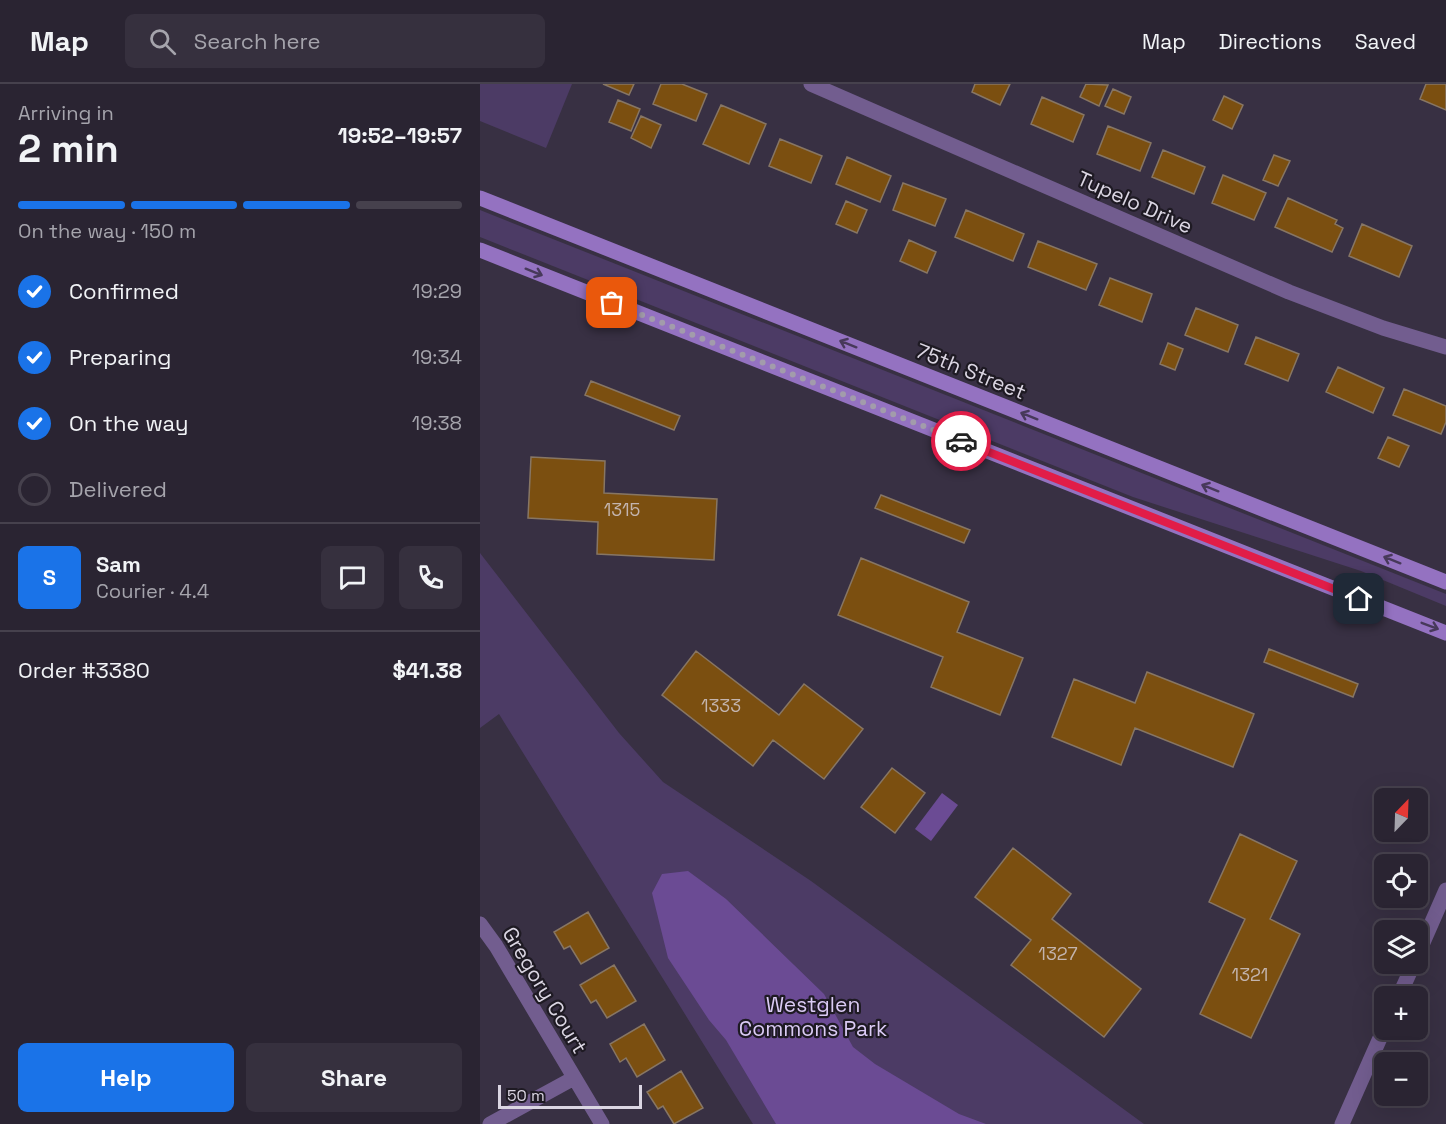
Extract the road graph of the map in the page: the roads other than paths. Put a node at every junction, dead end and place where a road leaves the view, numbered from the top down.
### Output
1 (811, 84) edge
2 (480, 198) edge
3 (480, 250) edge
4 (1446, 347) edge
5 (1446, 582) edge
6 (1446, 633) edge
7 (1446, 890) edge
8 (480, 924) edge
9 (1428, 931) edge
10 (1379, 1040) edge
11 (574, 1078) junction
12 (490, 1124) edge
13 (602, 1124) edge
14 (1342, 1124) edge

1 - 4 street, Tupelo Drive
5 -> 2 main road, 75th Street
3 -> 6 main road
7 - 9 street
8 - 11 street, Gregory Court
10 - 14 street
11 - 12 street
11 - 13 street, Gregory Court

